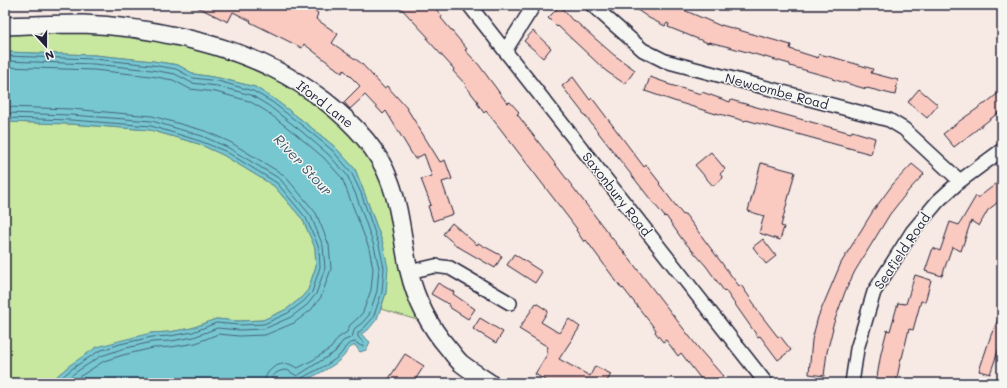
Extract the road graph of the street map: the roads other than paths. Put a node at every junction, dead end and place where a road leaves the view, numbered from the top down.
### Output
1 (469, 5) edge
2 (534, 5) edge
3 (592, 5) edge
4 (5, 26) edge
5 (505, 51) junction
6 (1002, 150) edge
7 (960, 181) junction
8 (409, 272) junction
9 (510, 303) dead end
10 (490, 383) edge
11 (766, 383) edge
12 (852, 383) edge

1 - 5 street, Saxonbury Road
2 - 5 street
3 - 7 street, Newcombe Road
4 - 8 street, Iford Lane
5 - 11 street, Saxonbury Road
6 - 7 street, Seafield Road
7 - 12 street, Seafield Road
8 - 9 street
8 - 10 street, Iford Lane

